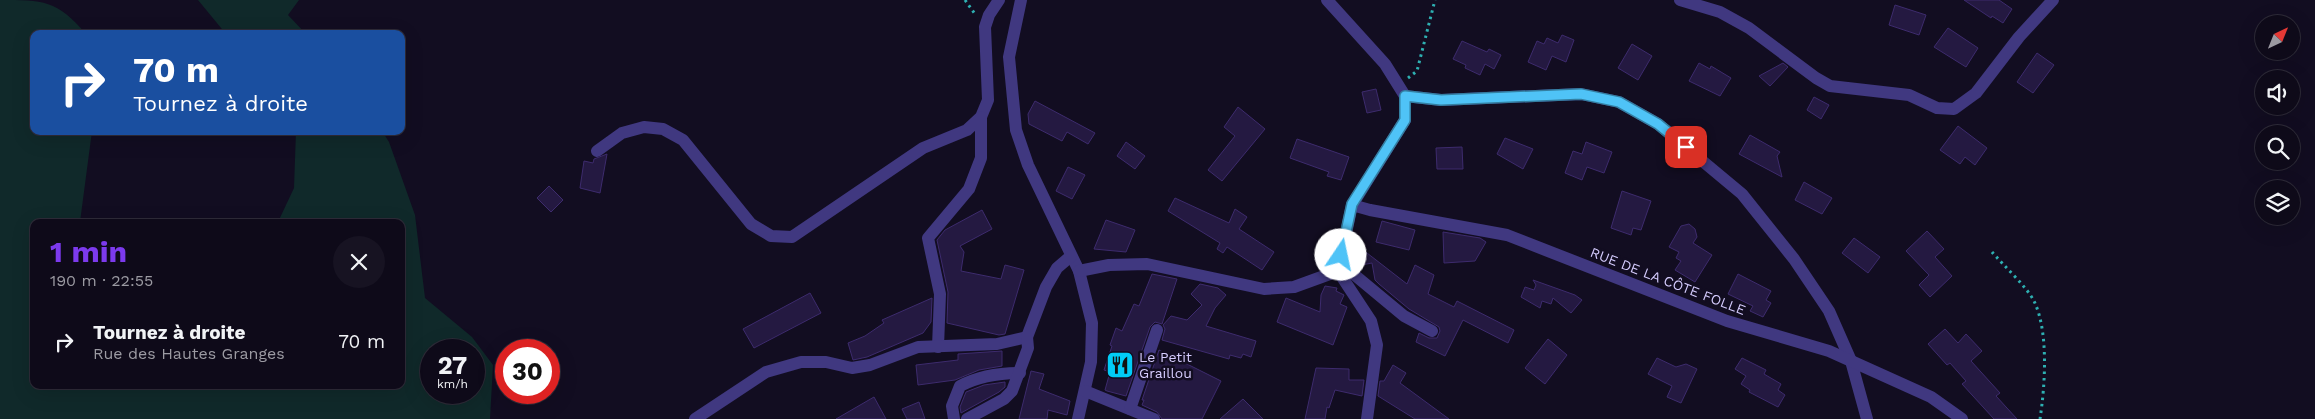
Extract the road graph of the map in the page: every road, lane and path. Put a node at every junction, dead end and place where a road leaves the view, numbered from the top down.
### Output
1 (999, 0) edge
2 (1020, 0) edge
3 (1327, 0) edge
4 (1435, 0) edge
5 (1680, 0) edge
6 (2053, 0) edge
7 (1398, 85) junction
8 (1405, 96) junction
9 (981, 117) junction
10 (597, 151) dead end
11 (1352, 204) junction
12 (1992, 252) dead end
13 (1071, 256) junction
14 (1079, 271) junction
15 (1338, 271) junction
16 (1157, 330) dead end
17 (1432, 331) dead end
18 (1027, 337) junction
19 (938, 347) junction
20 (1851, 361) junction
21 (1020, 373) junction
22 (1084, 391) junction
23 (1130, 408) junction
24 (695, 419) edge
25 (954, 419) edge
26 (967, 419) edge
27 (1078, 419) edge
28 (1154, 419) edge
29 (1367, 419) edge
30 (1867, 419) edge
31 (1962, 419) edge
32 (2040, 419) edge

1 - 9 street
2 - 13 street
3 - 7 street
4 - 7 path
5 - 6 street
7 - 8 street
8 - 11 street
8 - 20 street
9 - 10 street
9 - 19 street
11 - 15 street
11 - 20 street, RUE DE LA CÔTE FOLLE
12 - 32 path
13 - 14 street
13 - 18 street
14 - 15 street
14 - 22 street
15 - 17 street
15 - 29 street
16 - 23 street
18 - 19 street
18 - 21 street
19 - 24 street
20 - 30 street
20 - 31 street, RUE DE LA CÔTE FOLLE
21 - 25 street
21 - 26 street
22 - 23 street
22 - 27 street
23 - 28 street

